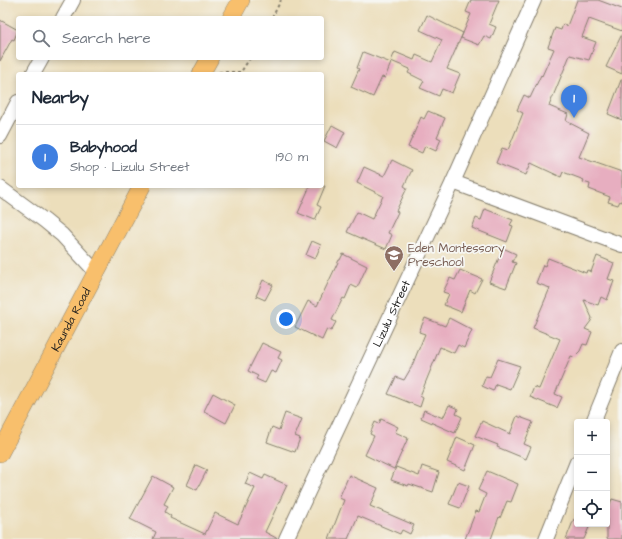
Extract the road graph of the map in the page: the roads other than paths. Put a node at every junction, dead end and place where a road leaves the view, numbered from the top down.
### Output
1 (73, 0) edge
2 (241, 0) edge
3 (534, 0) edge
4 (64, 16) edge
5 (232, 16) edge
6 (41, 60) edge
7 (34, 72) edge
8 (16, 106) edge
9 (0, 136) edge
10 (453, 182) junction
11 (141, 188) edge
12 (1, 192) edge
13 (622, 245) edge
14 (96, 272) junction
15 (622, 351) edge
16 (594, 419) edge
17 (0, 453) edge
18 (574, 469) edge
19 (286, 539) edge
20 (546, 539) edge

1 - 4 street
2 - 5 main road
3 - 10 street, Lizulu Street
6 - 7 street
8 - 9 street
10 - 13 street
10 - 19 street, Lizulu Street
11 - 14 main road, Kaunda Road
12 - 14 street
14 - 17 main road, Kaunda Road
15 - 16 street
18 - 20 street

